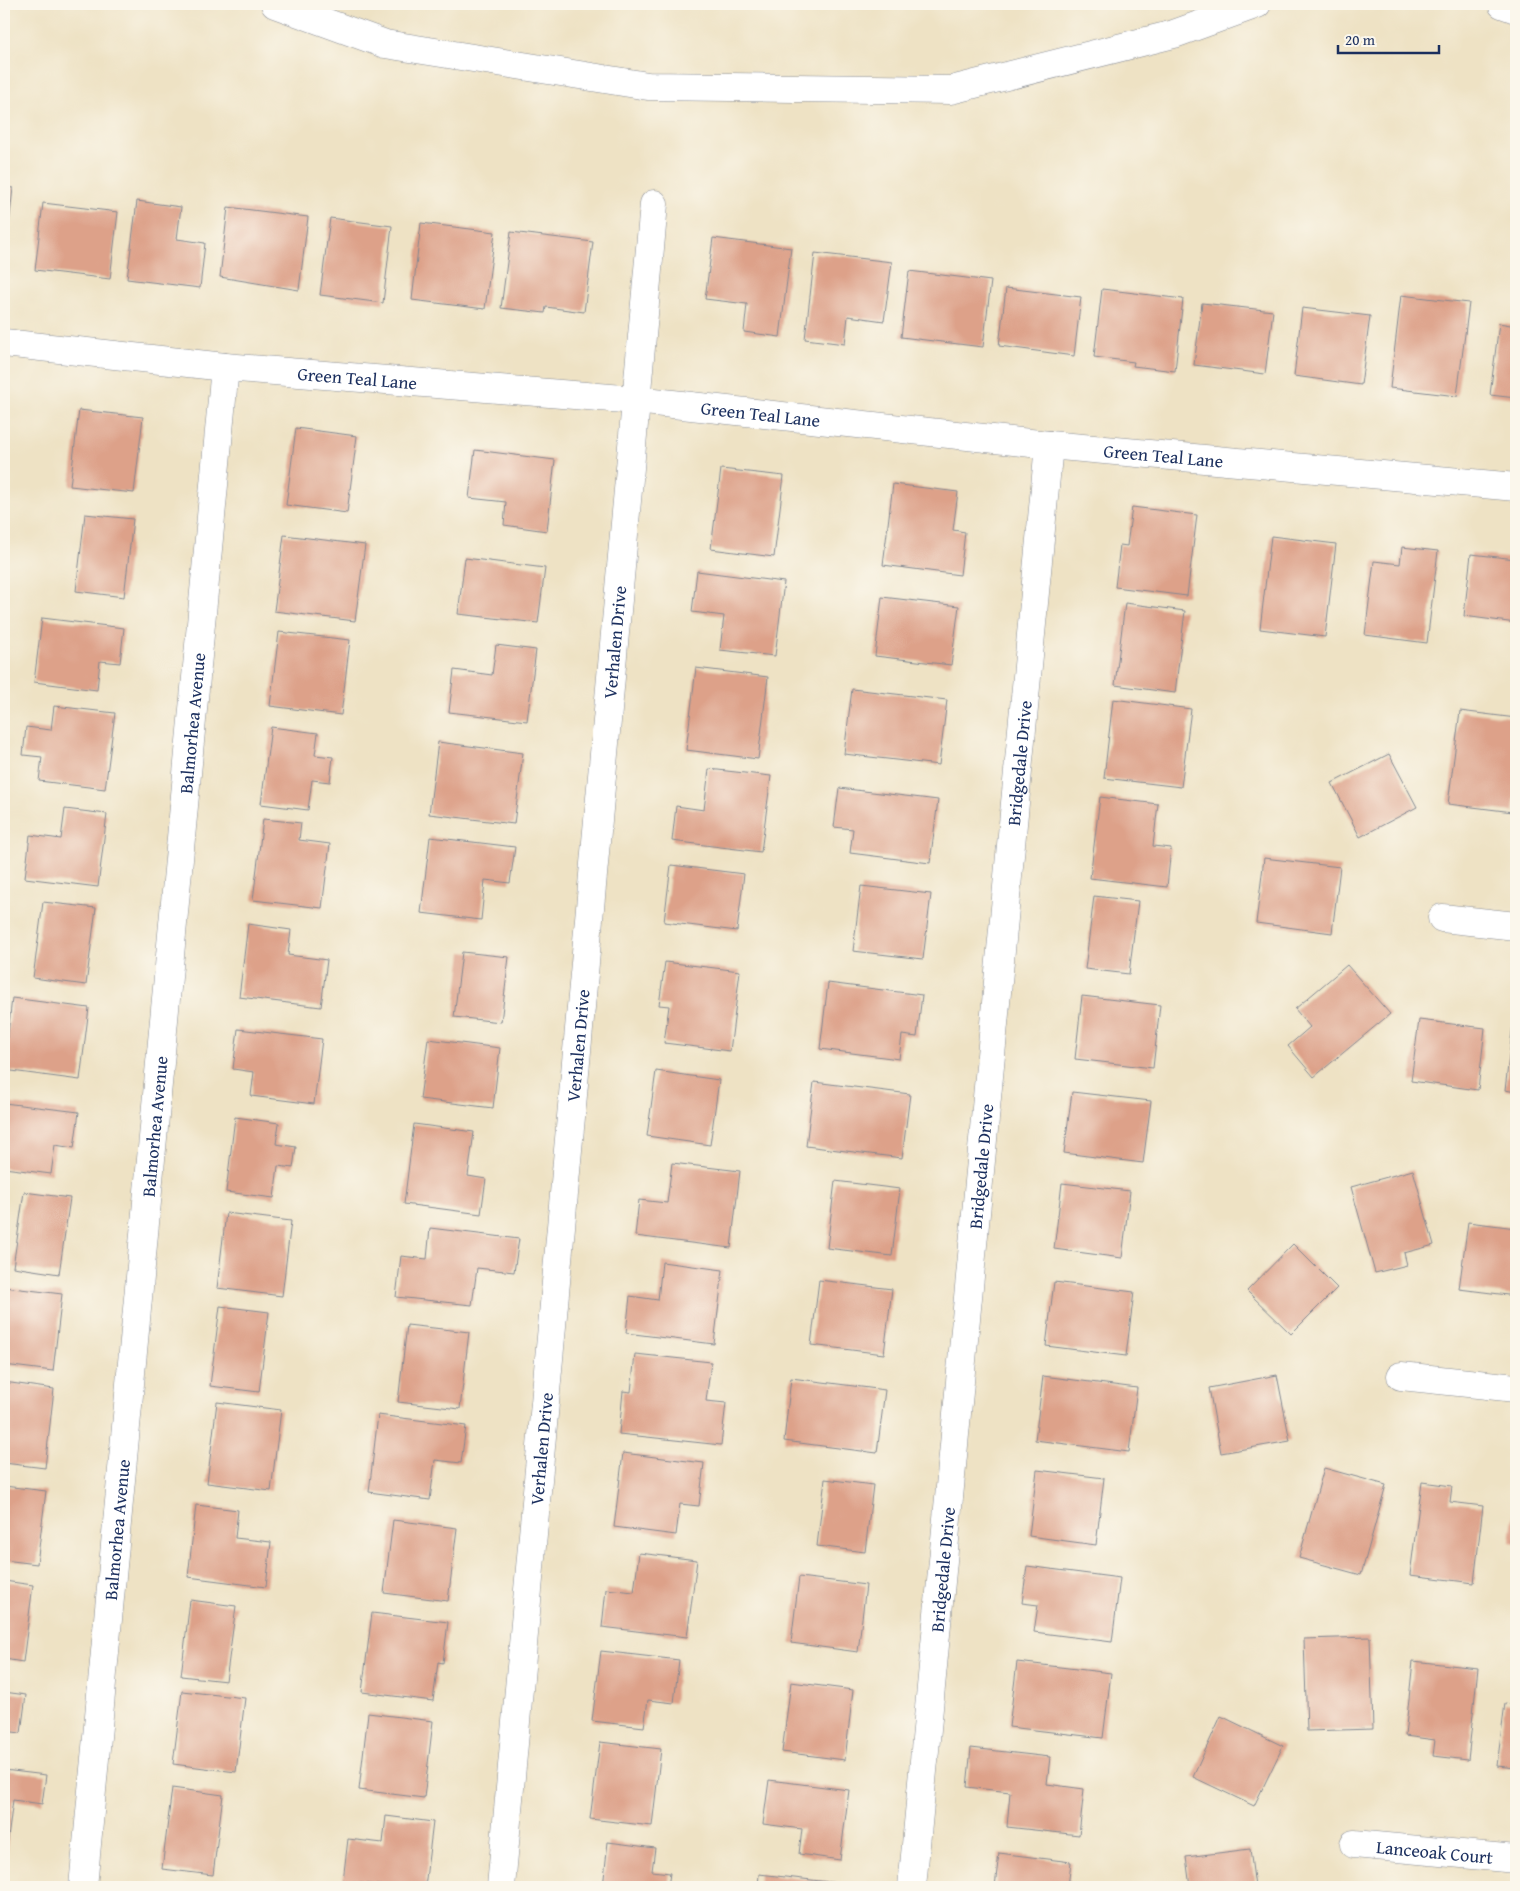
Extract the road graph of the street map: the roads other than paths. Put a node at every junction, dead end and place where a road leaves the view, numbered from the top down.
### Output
1 (276, 4) edge
2 (1257, 4) edge
3 (1502, 4) edge
4 (1516, 9) edge
5 (654, 204) dead end
6 (4, 343) edge
7 (225, 367) junction
8 (636, 400) junction
9 (1049, 445) junction
10 (1516, 487) edge
11 (1442, 918) dead end
12 (1516, 926) edge
13 (1401, 1376) dead end
14 (1516, 1388) edge
15 (1354, 1844) dead end
16 (1516, 1859) edge
17 (83, 1887) edge
18 (501, 1887) edge
19 (912, 1887) edge

1 - 2 street
3 - 4 street
5 - 8 street, Verhalen Drive
6 - 7 street, Green Teal Lane
7 - 8 street, Green Teal Lane
7 - 17 street, Balmorhea Avenue
8 - 9 street, Green Teal Lane
8 - 18 street, Verhalen Drive
9 - 10 street, Green Teal Lane
9 - 19 street, Bridgedale Drive
11 - 12 street
13 - 14 street
15 - 16 street, Lanceoak Court

